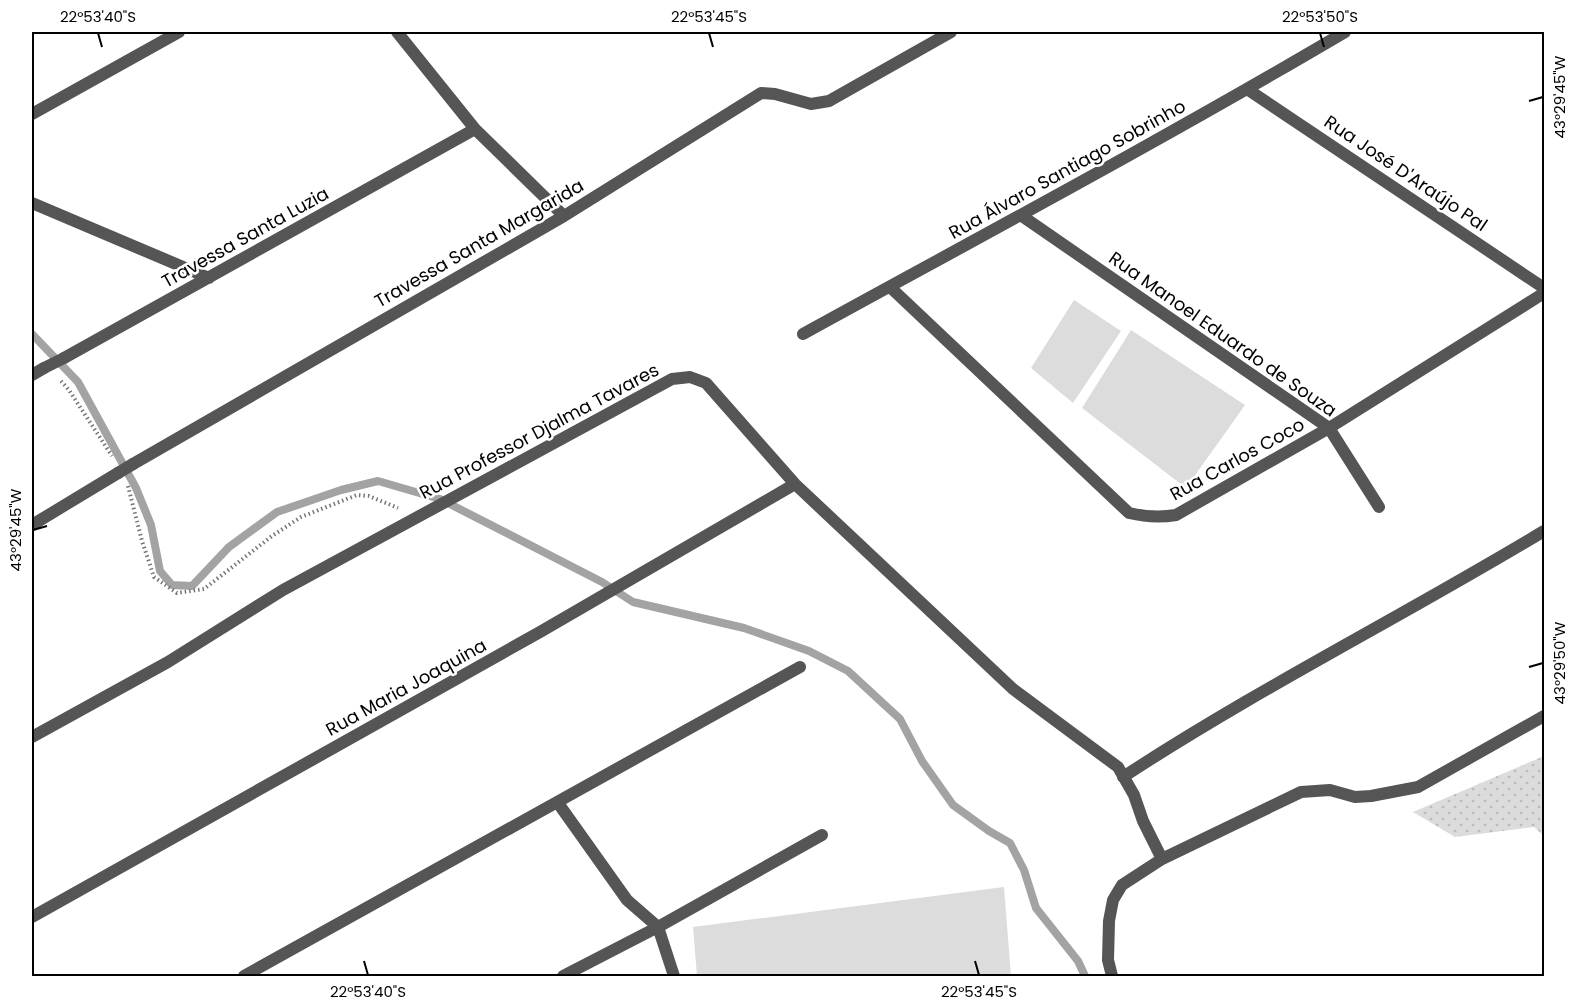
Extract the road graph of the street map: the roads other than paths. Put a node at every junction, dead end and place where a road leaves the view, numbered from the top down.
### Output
1 (179, 32) edge
2 (397, 32) edge
3 (951, 32) edge
4 (1345, 32) edge
5 (1247, 89) junction
6 (32, 114) edge
7 (475, 129) junction
8 (32, 203) edge
9 (564, 216) junction
10 (1022, 216) junction
11 (209, 278) junction
12 (890, 286) junction
13 (1545, 288) edge
14 (1545, 293) edge
15 (803, 334) dead end
16 (32, 375) edge
17 (1329, 428) junction
18 (795, 484) junction
19 (1379, 507) dead end
20 (32, 525) edge
21 (1545, 531) edge
22 (800, 667) dead end
23 (1545, 716) edge
24 (32, 737) edge
25 (1124, 777) junction
26 (558, 803) junction
27 (822, 835) dead end
28 (1162, 859) junction
29 (32, 917) edge
30 (658, 927) junction
31 (244, 976) edge
32 (563, 976) edge
33 (674, 976) edge
34 (1112, 976) edge

1 - 6 street
2 - 7 street
3 - 9 street, Travessa Santa Margarida
4 - 5 street, Rua Álvaro Santiago Sobrinho
5 - 10 street, Rua Álvaro Santiago Sobrinho
5 - 13 street, Rua José D'Araújo Pal
7 - 9 street
7 - 11 street, Travessa Santa Luzia
8 - 11 street
9 - 20 street, Travessa Santa Margarida, bridge
10 - 12 street, Rua Álvaro Santiago Sobrinho
10 - 17 street, Rua Manoel Eduardo de Souza
11 - 16 street, Travessa Santa Luzia, bridge
12 - 15 street, Rua Álvaro Santiago Sobrinho
12 - 17 street, Rua Carlos Coco
14 - 17 street, Rua Carlos Coco
17 - 19 street, Rua Manoel Eduardo de Souza
18 - 24 street, Rua Professor Djalma Tavares
18 - 25 street, Rua Professor Djalma Tavares
18 - 29 street, Rua Maria Joaquina
21 - 25 street
22 - 26 street
23 - 28 street
25 - 28 street, Rua Professor Djalma Tavares
26 - 30 street
26 - 31 street
27 - 30 street
28 - 34 street
30 - 32 street
30 - 33 street

